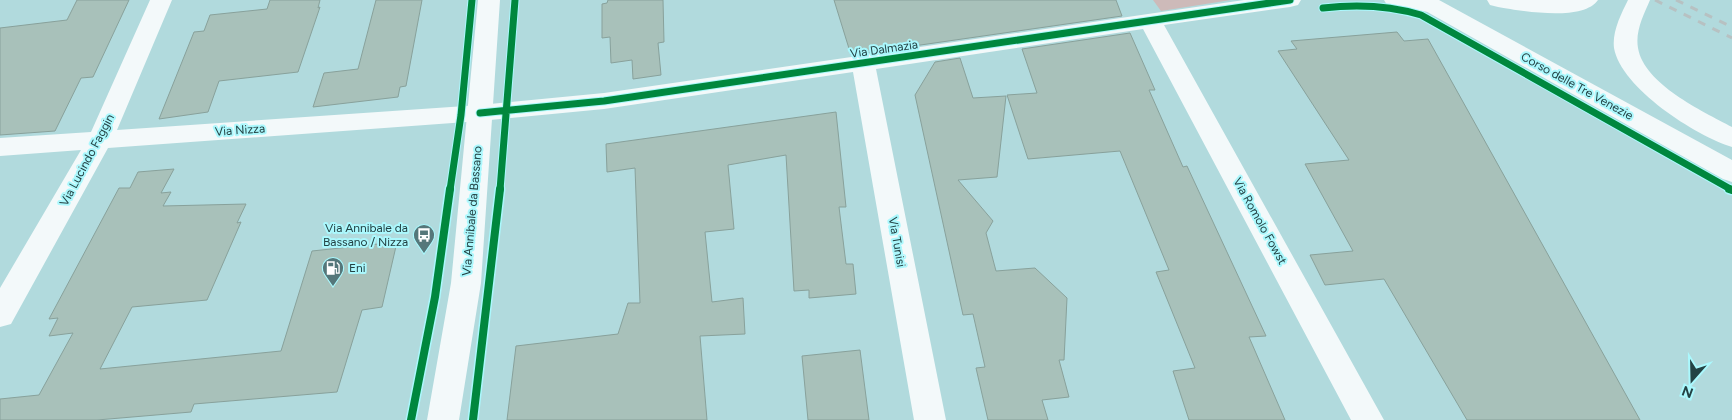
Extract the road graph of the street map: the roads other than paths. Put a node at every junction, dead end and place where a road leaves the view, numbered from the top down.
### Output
1 (161, 0) edge
2 (489, 0) edge
3 (1290, 0) edge
4 (1395, 0) edge
5 (1498, 0) edge
6 (1587, 0) edge
7 (1638, 0) edge
8 (1427, 2) edge
9 (1152, 22) junction
10 (863, 63) junction
11 (480, 113) junction
12 (1732, 138) edge
13 (100, 140) junction
14 (0, 147) edge
15 (1732, 172) edge
16 (0, 314) edge
17 (443, 420) edge
18 (930, 420) edge
19 (1368, 420) edge

1 - 13 street, Via Lucindo Faggin
2 - 11 street, Via Annibale da Bassano
3 - 9 street, Via Dalmazia
4 - 8 street
5 - 6 street
7 - 12 street
8 - 15 street, Corso delle Tre Venezie
9 - 10 street, Via Dalmazia
9 - 19 street, Via Romolo Fowst
10 - 11 street, Via Dalmazia
10 - 18 street, Via Tunisi
11 - 13 street, Via Nizza
11 - 17 street, Via Annibale da Bassano
13 - 14 street, Via Nizza
13 - 16 street, Via Lucindo Faggin

